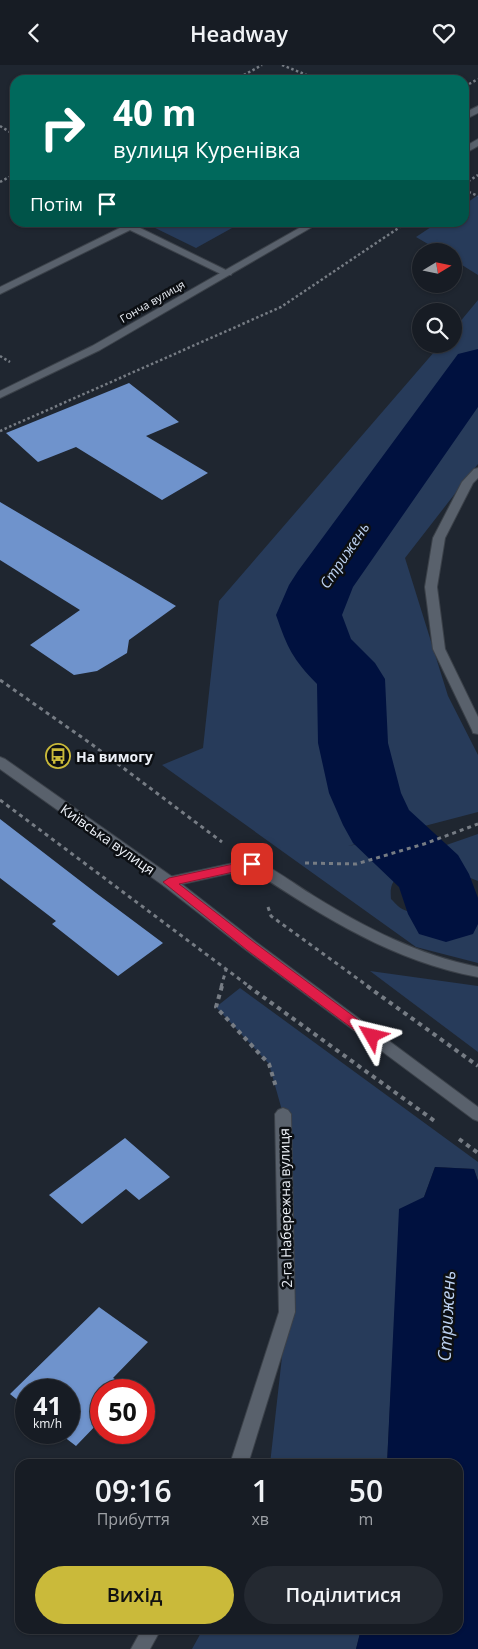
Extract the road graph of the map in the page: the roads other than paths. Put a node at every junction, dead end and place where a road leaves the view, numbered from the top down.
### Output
1 (128, 227) edge
2 (132, 227) edge
3 (307, 227) edge
4 (227, 273) junction
5 (0, 291) edge
6 (0, 395) edge
7 (478, 471) edge
8 (478, 730) edge
9 (0, 763) edge
10 (169, 882) junction
11 (478, 972) edge
12 (283, 1114) road end
13 (478, 1115) edge
14 (241, 1459) edge
15 (149, 1634) edge
16 (140, 1649) edge

1 - 5 street
2 - 4 street
3 - 4 street, Гонча вулиця
4 - 6 street, Гонча вулиця
7 - 8 street
9 - 10 street, Київська вулиця
10 - 11 street
10 - 13 street, Київська вулиця
12 - 14 street, 2-га Набережна вулиця
15 - 16 street

